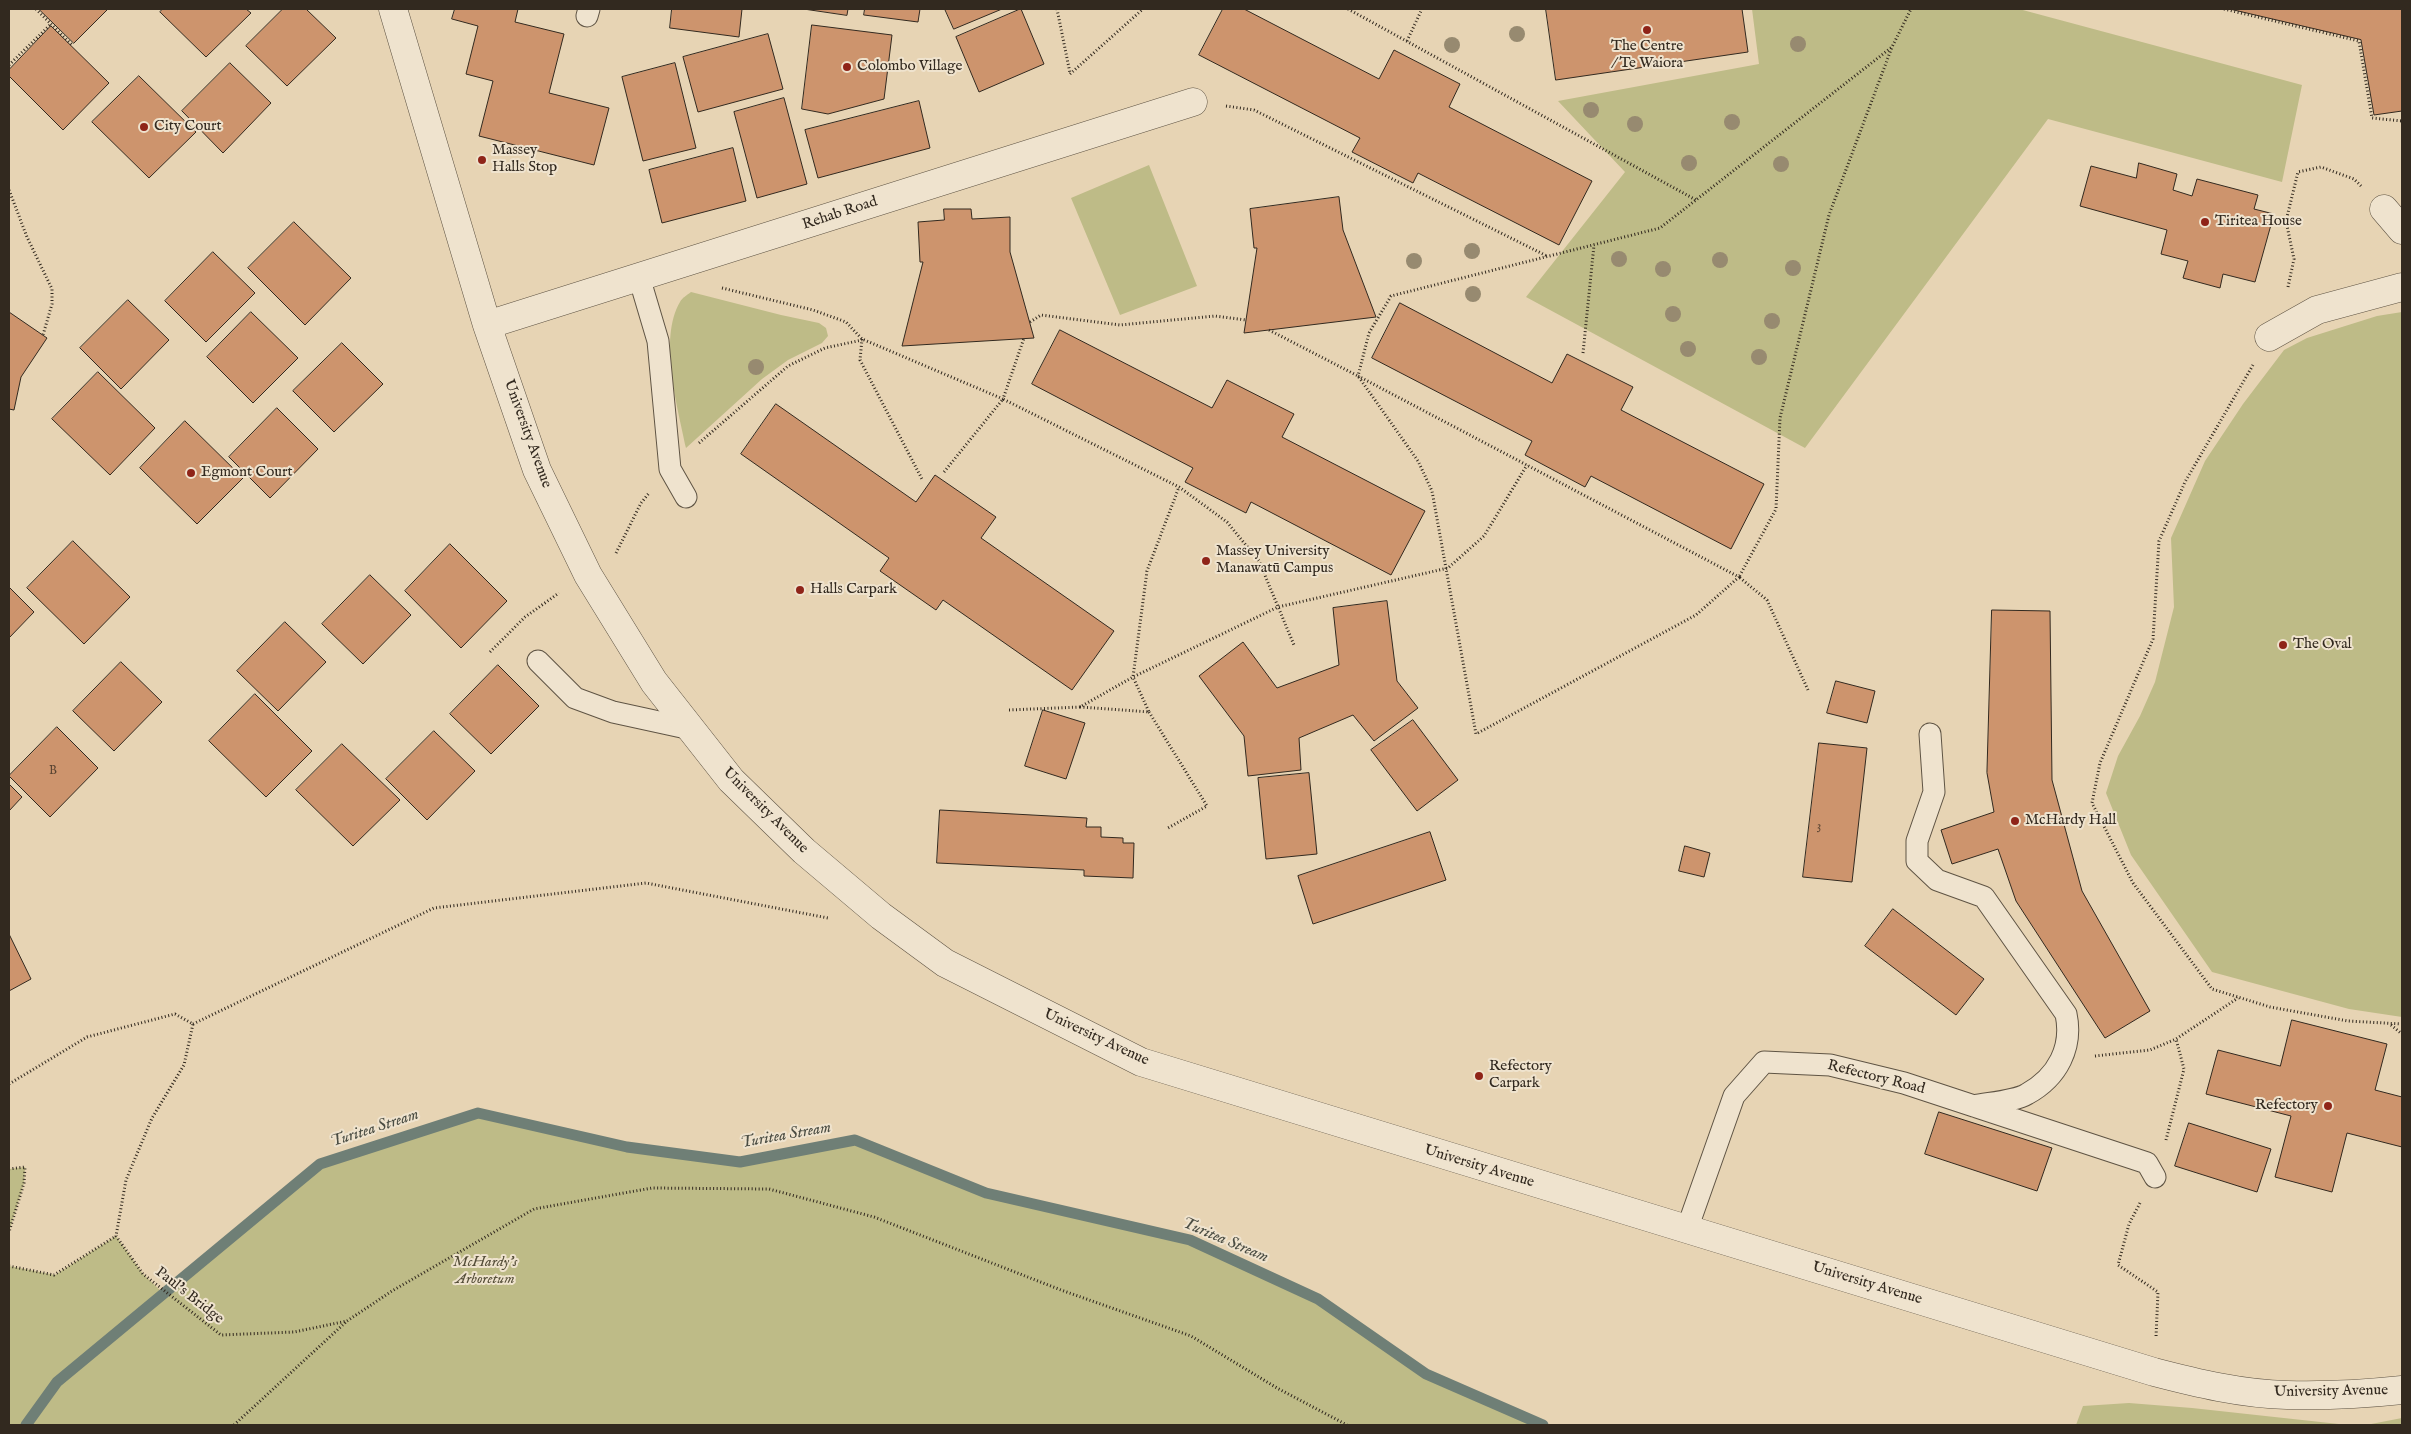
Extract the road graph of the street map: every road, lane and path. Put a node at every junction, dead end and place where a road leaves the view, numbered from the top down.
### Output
1 (36, 9) edge
2 (1057, 9) edge
3 (1143, 9) edge
4 (1348, 9) edge
5 (1422, 9) edge
6 (1911, 9) edge
7 (2224, 9) edge
8 (395, 11) edge
9 (51, 24) junction
10 (1407, 41) junction
11 (72, 45) dead end
12 (1892, 47) junction
13 (9, 65) edge
14 (1193, 102) joint
15 (2402, 121) edge
16 (9, 190) edge
17 (1696, 200) junction
18 (2384, 209) joint
19 (2402, 230) edge
20 (1594, 245) junction
21 (1547, 256) junction
22 (639, 277) junction
23 (2402, 287) edge
24 (721, 288) dead end
25 (1246, 320) dead end
26 (1030, 322) dead end
27 (487, 325) junction
28 (1268, 330) dead end
29 (43, 335) dead end
30 (2269, 337) junction
31 (1024, 338) dead end
32 (862, 339) junction
33 (1583, 353) dead end
34 (1358, 376) junction
35 (1003, 399) junction
36 (1527, 465) junction
37 (670, 469) junction
38 (944, 472) dead end
39 (923, 481) dead end
40 (1179, 487) junction
41 (686, 497) dead end
42 (612, 562) dead end
43 (1448, 568) junction
44 (1739, 577) junction
45 (562, 591) dead end
46 (1278, 607) junction
47 (1294, 644) dead end
48 (490, 652) dead end
49 (538, 661) dead end
50 (1133, 678) junction
51 (1808, 690) dead end
52 (1080, 706) junction
53 (1009, 710) dead end
54 (1149, 712) junction
55 (691, 729) junction
56 (1930, 734) dead end
57 (1168, 828) dead end
58 (829, 919) dead end
59 (2239, 997) junction
60 (193, 1024) junction
61 (2402, 1024) edge
62 (2390, 1025) junction
63 (2402, 1034) edge
64 (2176, 1040) junction
65 (2086, 1057) dead end
66 (9, 1084) edge
67 (1974, 1106) junction
68 (9, 1169) edge
69 (2154, 1177) junction
70 (1687, 1229) junction
71 (9, 1232) edge
72 (116, 1236) junction
73 (9, 1266) edge
74 (348, 1321) junction
75 (2154, 1372) junction
76 (2402, 1390) edge
77 (234, 1425) edge
78 (1348, 1425) edge

1 - 9 path
2 - 3 path
4 - 10 path
5 - 10 path
6 - 12 path
7 - 15 path
8 - 27 street, University Avenue
9 - 11 path
9 - 13 path
10 - 17 path
12 - 17 path
12 - 44 path
14 - 21 path
14 - 22 street, Rehab Road
16 - 29 path
17 - 20 path
18 - 19 street
18 - 30 path
20 - 21 path
20 - 33 path
21 - 34 path
22 - 27 street, Rehab Road
22 - 37 lane
23 - 30 street
24 - 32 path
25 - 26 path
27 - 55 street, University Avenue
28 - 34 path
30 - 59 path
31 - 35 path
32 - 35 path
32 - 37 path
32 - 39 path
34 - 36 path
34 - 43 path
35 - 38 path
35 - 40 path
36 - 43 path
36 - 44 path
37 - 41 lane
37 - 42 path
40 - 46 path
40 - 50 path
43 - 44 path
43 - 46 path
44 - 51 path
45 - 48 path
46 - 47 path
46 - 50 path
49 - 55 lane
50 - 52 path
50 - 54 path
52 - 53 path
52 - 54 path
54 - 57 path
55 - 70 street, University Avenue
56 - 67 lane
58 - 60 path
59 - 62 path
59 - 64 path
60 - 66 path
60 - 72 path
61 - 62 path
62 - 63 path
64 - 65 path
64 - 69 path
67 - 69 lane, Refectory Road
67 - 70 lane, Refectory Road
68 - 71 path
69 - 75 path
70 - 75 street, University Avenue
72 - 73 path
72 - 74 path, Paul's Bridge
74 - 77 path
74 - 78 path
75 - 76 street, University Avenue

